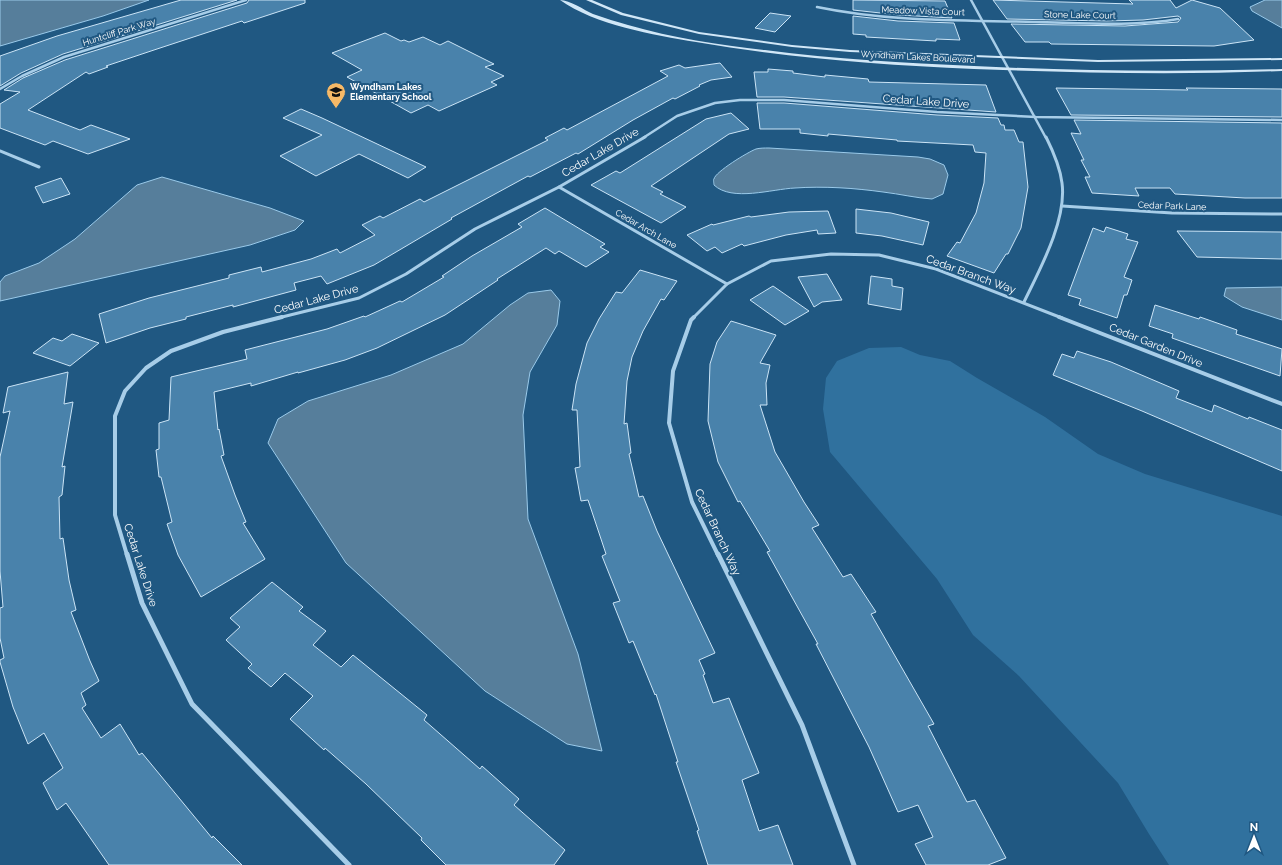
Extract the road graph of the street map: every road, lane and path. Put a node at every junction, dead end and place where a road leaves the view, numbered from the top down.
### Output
1 (246, 0) edge
2 (562, 0) edge
3 (588, 0) edge
4 (971, 0) edge
5 (817, 7) dead end
6 (1178, 18) dead end
7 (647, 21) junction
8 (982, 21) junction
9 (637, 28) junction
10 (1003, 58) junction
11 (1282, 60) edge
12 (1009, 69) junction
13 (1282, 70) edge
14 (0, 89) edge
15 (1036, 116) junction
16 (1282, 120) edge
17 (0, 151) edge
18 (39, 166) dead end
19 (559, 187) junction
20 (1062, 206) junction
21 (1282, 214) edge
22 (727, 284) junction
23 (1024, 302) junction
24 (1282, 404) edge
25 (349, 865) edge
26 (854, 865) edge

1 - 14 street, Huntcliff Park Way
2 - 9 street, Wyndham Lakes Boulevard
3 - 7 street, Wyndham Lakes Boulevard
4 - 8 street, Cedar Branch Way
5 - 8 street, Meadow Vista Court
6 - 8 street, Stone Lake Court
7 - 9 street
7 - 10 street, Wyndham Lakes Boulevard
8 - 10 street, Cedar Branch Way
9 - 12 street, Wyndham Lakes Boulevard
10 - 11 street, Wyndham Lakes Boulevard
10 - 12 street, Cedar Branch Way
12 - 13 street, Wyndham Lakes Boulevard
12 - 15 street, Cedar Branch Way
15 - 16 street
15 - 19 street, Cedar Lake Drive
15 - 20 street, Cedar Branch Way
17 - 18 street
19 - 22 street, Cedar Arch Lane
19 - 25 street, Cedar Lake Drive
20 - 21 street, Cedar Park Lane
20 - 23 street, Cedar Branch Way
22 - 23 street, Cedar Branch Way
22 - 26 street, Cedar Branch Way
23 - 24 street, Cedar Garden Drive

